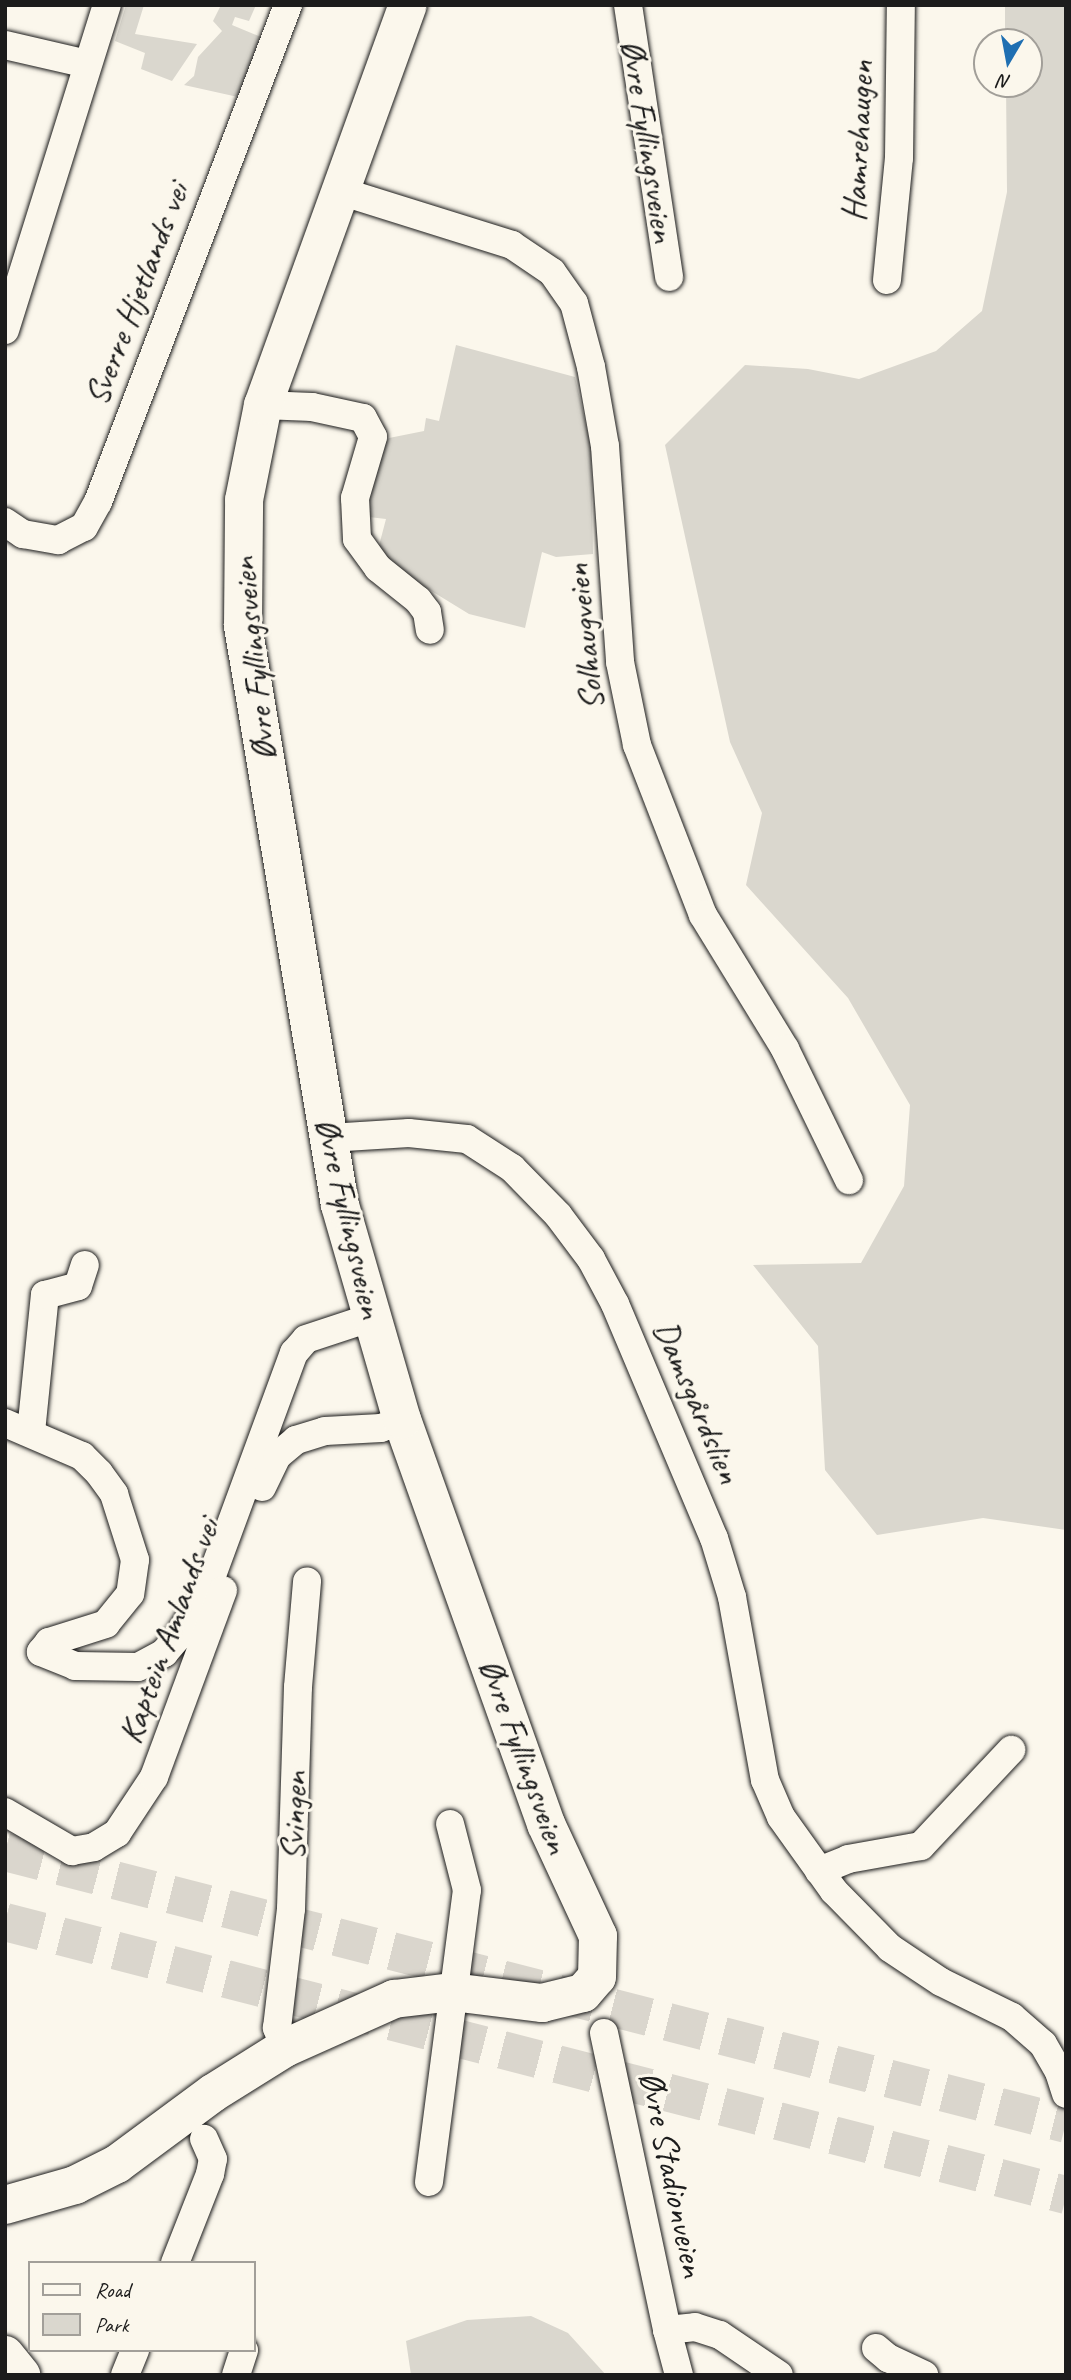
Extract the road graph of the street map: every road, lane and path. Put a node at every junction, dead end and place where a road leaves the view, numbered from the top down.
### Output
1 (107, 5) edge
2 (288, 5) edge
3 (408, 5) edge
4 (628, 5) edge
5 (901, 5) edge
6 (5, 45) edge
7 (87, 64) junction
8 (342, 192) junction
9 (669, 277) dead end
10 (887, 281) dead end
11 (5, 330) edge
12 (263, 405) junction
13 (5, 522) edge
14 (430, 630) dead end
15 (329, 1138) junction
16 (849, 1180) dead end
17 (85, 1265) dead end
18 (370, 1318) junction
19 (402, 1420) junction
20 (18, 1427) edge
21 (307, 1581) dead end
22 (1011, 1750) dead end
23 (5, 1812) edge
24 (450, 1824) dead end
25 (819, 1871) junction
26 (452, 1992) junction
27 (604, 2033) dead end
28 (285, 2048) junction
29 (1066, 2094) edge
30 (204, 2139) dead end
31 (429, 2182) dead end
32 (5, 2205) edge
33 (176, 2261) edge
34 (667, 2330) junction
35 (876, 2348) dead end
36 (134, 2352) edge
37 (243, 2352) edge
38 (5, 2355) edge
39 (22, 2375) edge
40 (125, 2375) edge
41 (236, 2375) edge
42 (679, 2375) edge
43 (779, 2375) edge
44 (924, 2375) edge

1 - 7 street
2 - 13 street, Sverre Hjetlands vei
3 - 8 main road, Øvre Fyllingsveien
4 - 9 street, Øvre Fyllingsveien
5 - 10 street, Hamrehaugen
6 - 7 street
7 - 11 street
8 - 12 main road, Øvre Fyllingsveien
8 - 16 street, Solhaugveien
12 - 14 street
12 - 15 main road, Øvre Fyllingsveien
15 - 18 main road, Øvre Fyllingsveien
15 - 25 street, Damsgårdslien
17 - 20 street
18 - 19 main road, Øvre Fyllingsveien
18 - 20 street
19 - 23 street, Kaptein Amlands vei
19 - 26 main road, Øvre Fyllingsveien
21 - 28 street, Svingen
22 - 25 street
24 - 26 street
25 - 29 street, Damsgårdslien
26 - 28 main road
26 - 31 street
27 - 34 street, Øvre Stadionveien
28 - 32 main road
30 - 33 street
34 - 42 street, Øvre Stadionveien
34 - 43 street, Øvre Stadionveien
35 - 44 street
36 - 40 street
37 - 41 street
38 - 39 main road

